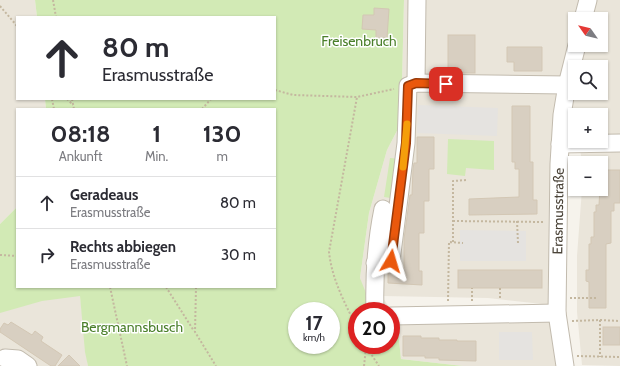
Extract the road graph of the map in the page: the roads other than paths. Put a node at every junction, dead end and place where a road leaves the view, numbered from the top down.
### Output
1 (417, 0) edge
2 (588, 0) edge
3 (585, 12) edge
4 (575, 52) edge
5 (412, 84) junction
6 (567, 85) junction
7 (620, 143) edge
8 (560, 144) junction
9 (383, 209) dead end
10 (375, 263) junction
11 (375, 302) edge
12 (400, 316) edge
13 (558, 317) junction
14 (5, 358) dead end
15 (564, 361) edge
16 (28, 366) edge

1 - 5 street
2 - 3 street
4 - 6 street, Erasmusstraße
5 - 6 street
5 - 10 street
6 - 8 street, Erasmusstraße
7 - 8 street
8 - 13 street, Erasmusstraße
9 - 10 street
10 - 11 street
12 - 13 street
13 - 15 street, Erasmusstraße
14 - 16 street

